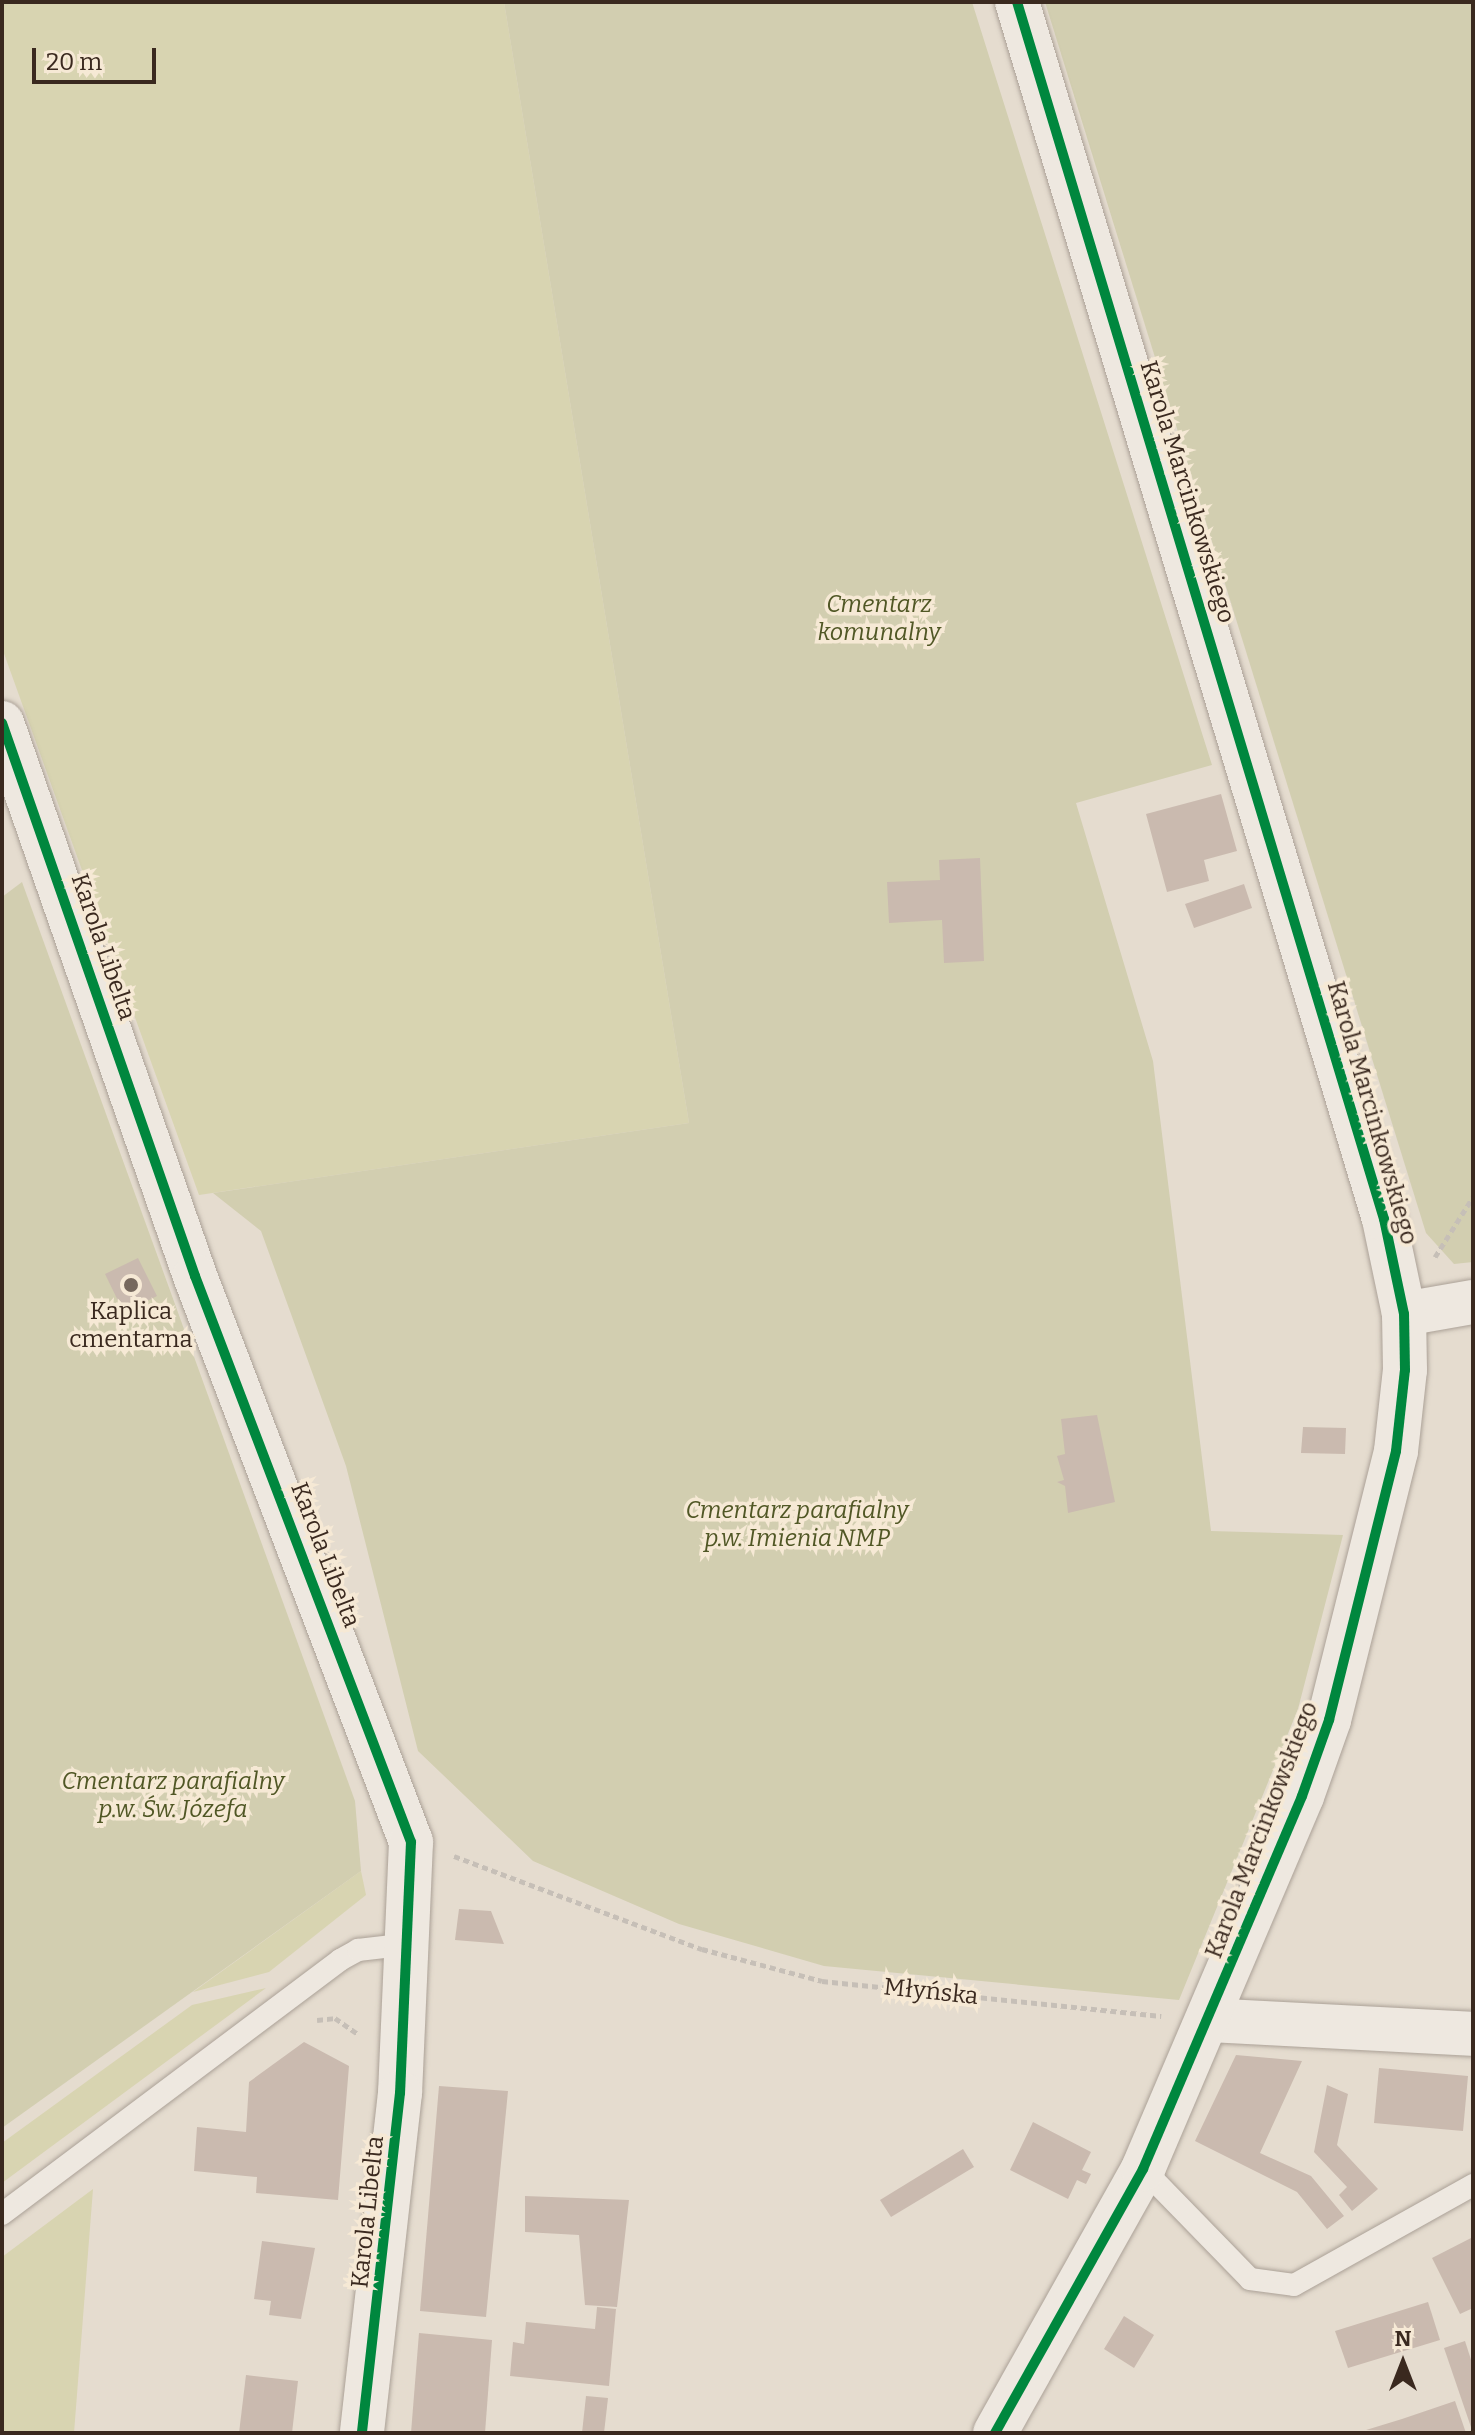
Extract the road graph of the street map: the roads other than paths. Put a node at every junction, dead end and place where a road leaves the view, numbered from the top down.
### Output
1 (1017, 2) edge
2 (2, 723) edge
3 (1473, 1302) edge
4 (1404, 1314) junction
5 (410, 1944) junction
6 (1208, 2020) junction
7 (1473, 2034) edge
8 (1143, 2169) junction
9 (1473, 2185) edge
10 (2, 2214) edge
11 (362, 2433) edge
12 (995, 2433) edge

1 - 4 street, Karola Marcinkowskiego
2 - 5 street, Karola Libelta
3 - 4 street
4 - 6 street, Karola Marcinkowskiego
5 - 10 lane
5 - 11 street, Karola Libelta
6 - 7 street
6 - 8 street, Karola Marcinkowskiego
8 - 9 lane
8 - 12 street, Karola Marcinkowskiego

